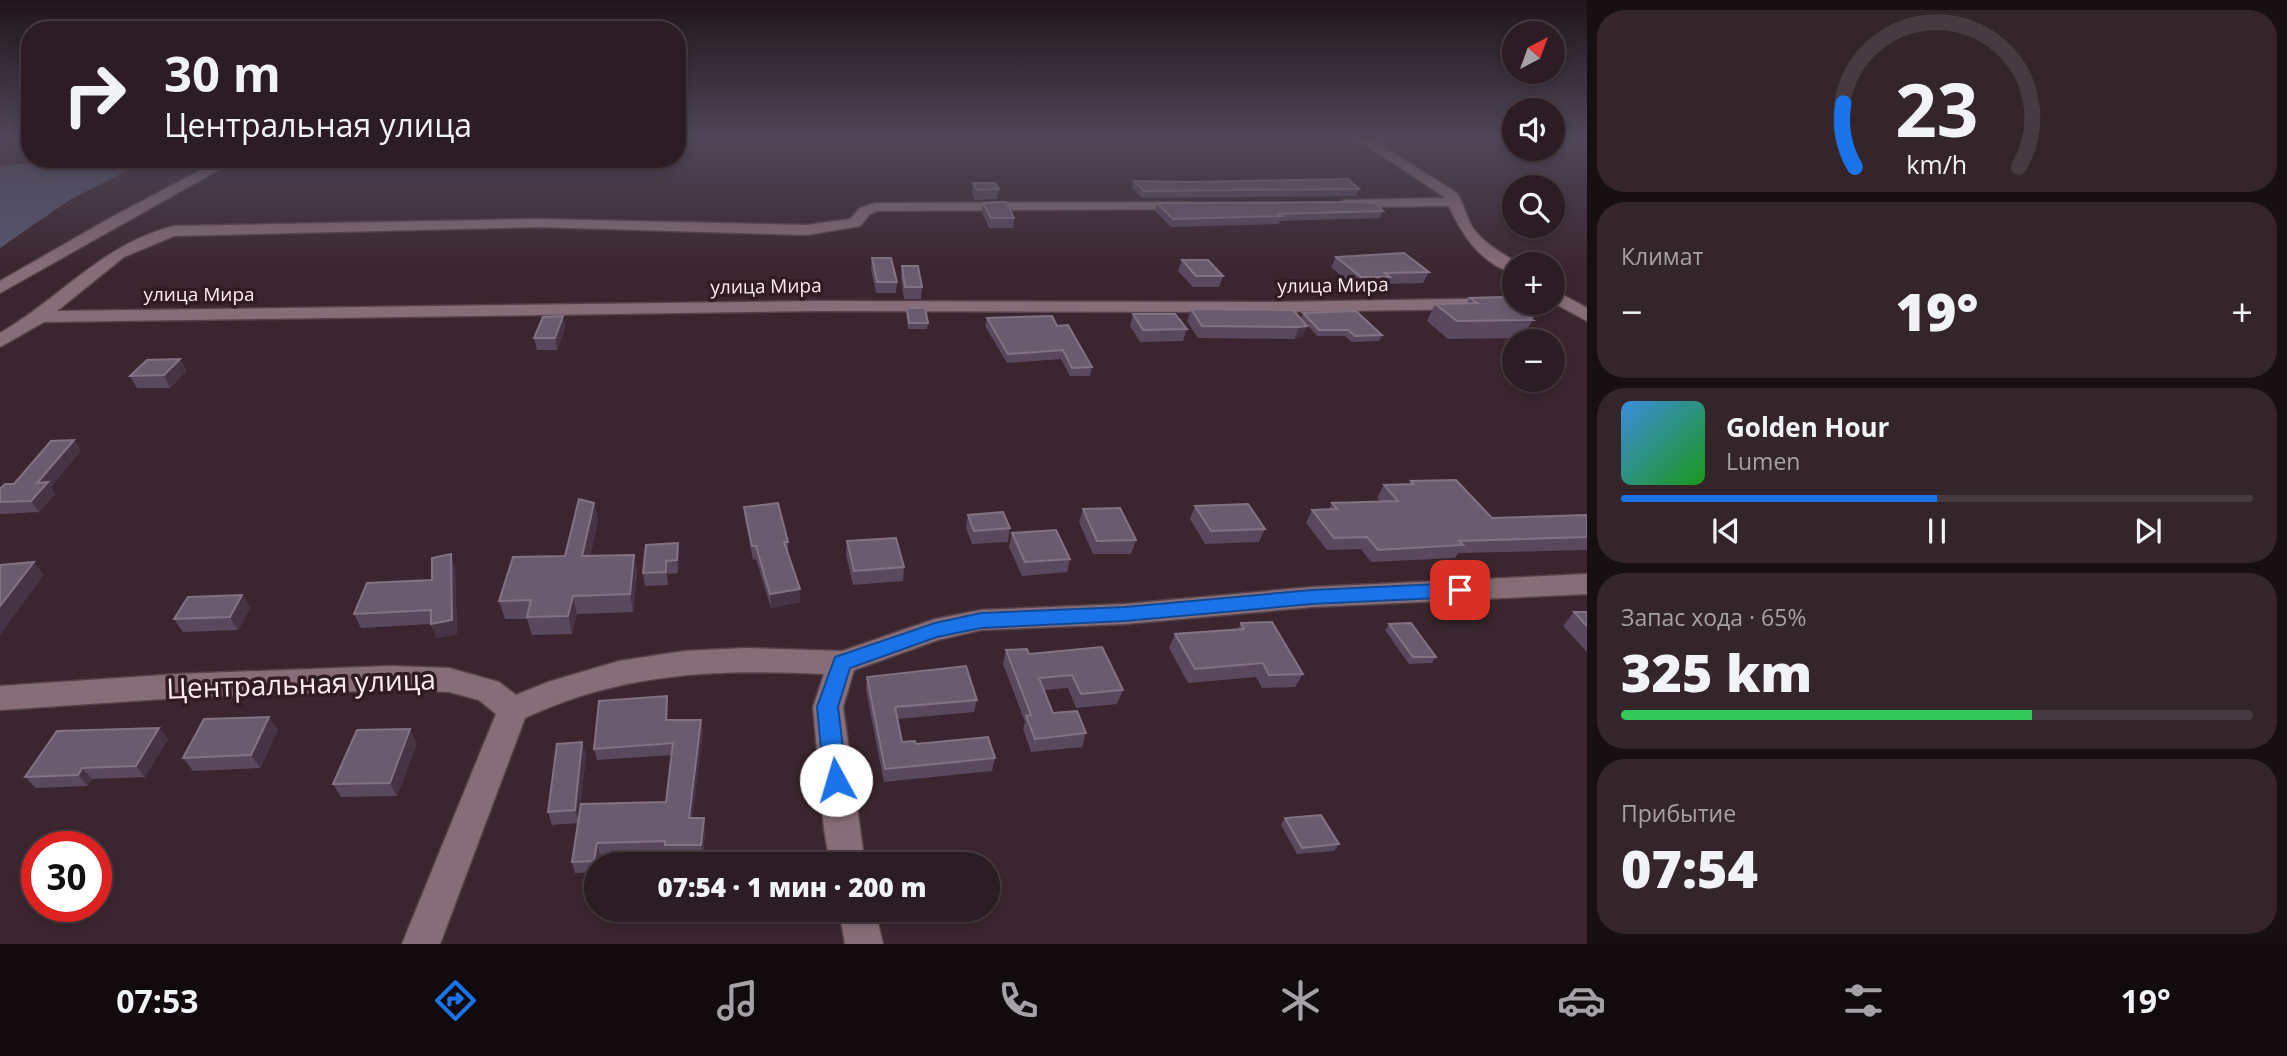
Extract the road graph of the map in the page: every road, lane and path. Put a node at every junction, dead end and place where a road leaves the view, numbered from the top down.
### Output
1 (190, 181) edge
2 (1429, 181) edge
3 (1457, 202) junction
4 (1332, 204) edge
5 (1208, 206) edge
6 (1502, 260) edge
7 (0, 288) edge
8 (1587, 298) edge
9 (1565, 299) edge
10 (1502, 304) edge
11 (1565, 304) edge
12 (1587, 316) edge
13 (40, 317) junction
14 (0, 341) edge
15 (1587, 584) edge
16 (842, 663) junction
17 (0, 698) edge
18 (513, 709) junction
19 (846, 852) edge
20 (860, 922) edge
21 (421, 944) edge
22 (864, 944) edge

1 - 7 street
2 - 3 street
3 - 4 street
3 - 6 street
5 - 13 street
8 - 9 street
10 - 13 street, улица Мира
11 - 12 street
13 - 14 street
15 - 16 street
16 - 18 street
16 - 19 street
17 - 18 street, Центральная улица
18 - 21 street
20 - 22 street

